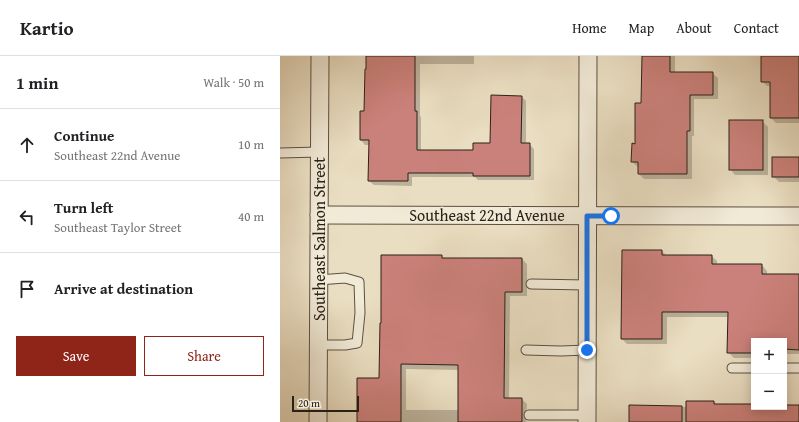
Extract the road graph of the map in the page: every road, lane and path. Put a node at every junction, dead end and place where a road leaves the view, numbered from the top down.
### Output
1 (320, 56) edge
2 (588, 56) edge
3 (280, 152) edge
4 (319, 152) junction
5 (319, 215) junction
6 (587, 216) junction
7 (799, 216) edge
8 (318, 280) junction
9 (530, 284) dead end
10 (587, 285) junction
11 (318, 346) junction
12 (526, 350) dead end
13 (587, 350) junction
14 (732, 368) dead end
15 (751, 368) edge
16 (787, 368) edge
17 (799, 368) edge
18 (529, 415) dead end
19 (587, 418) edge
20 (318, 422) edge

1 - 4 street, Southeast Salmon Street
2 - 6 street
3 - 4 lane
4 - 5 street, Southeast Salmon Street
5 - 6 street, Southeast 22nd Avenue
5 - 8 street, Southeast Salmon Street
6 - 7 street, Southeast 22nd Avenue
6 - 10 street
8 - 11 street, Southeast Salmon Street
8 - 11 lane
9 - 10 lane
10 - 13 street
11 - 20 street, Southeast Salmon Street
12 - 13 lane
13 - 19 street
14 - 15 lane
16 - 17 lane
18 - 19 lane

